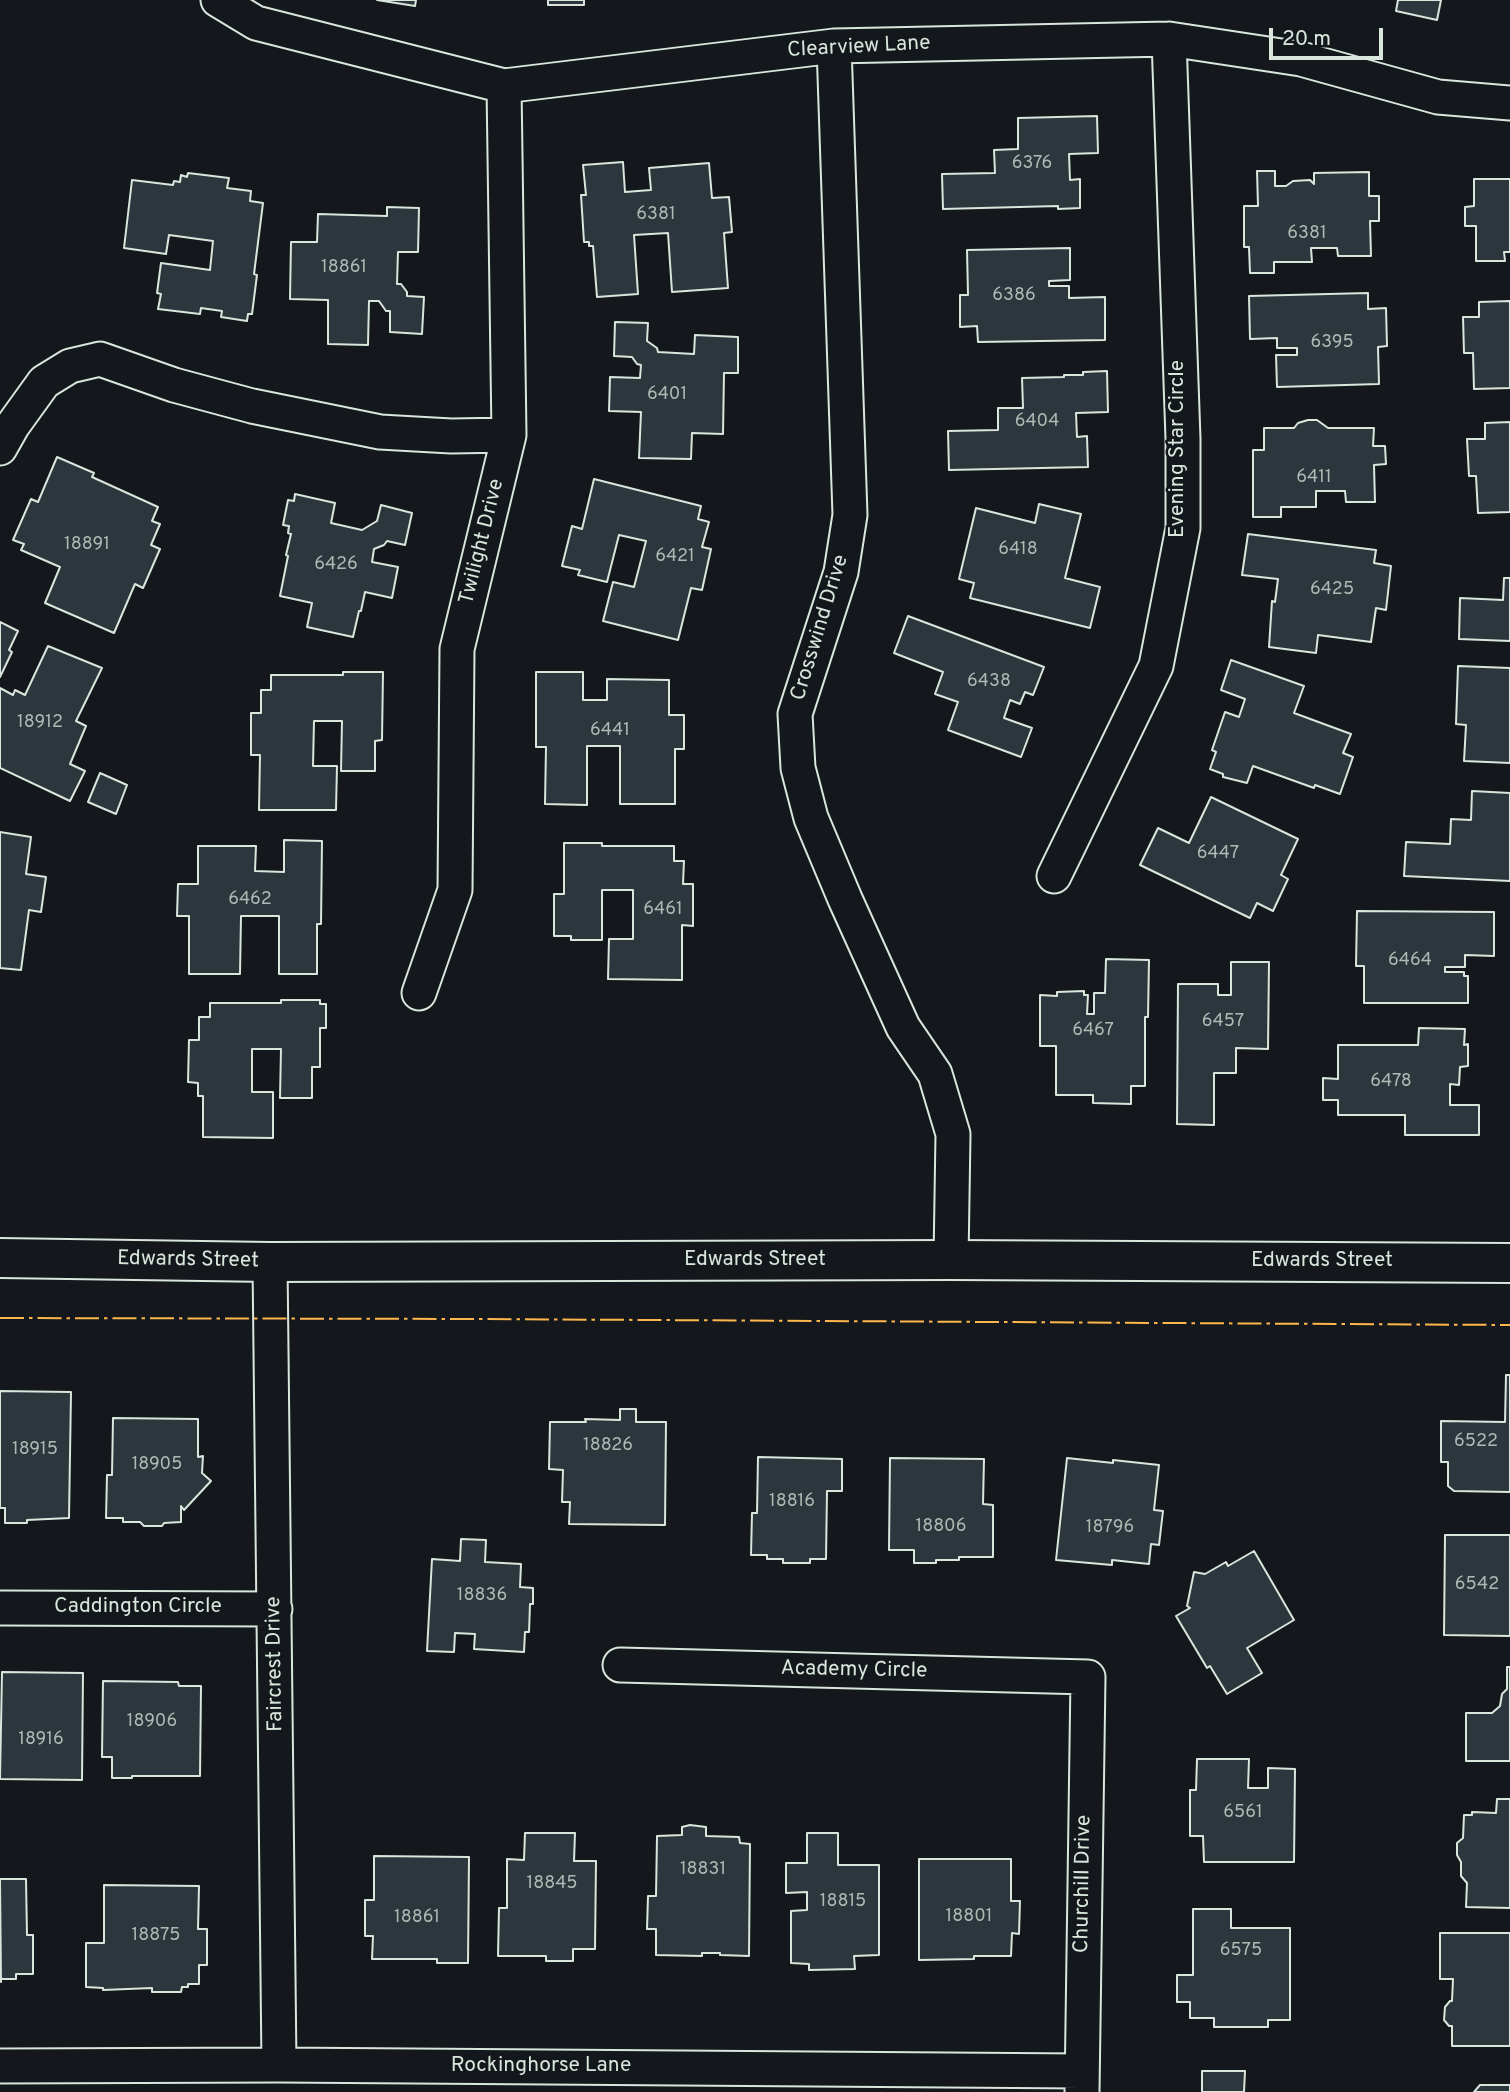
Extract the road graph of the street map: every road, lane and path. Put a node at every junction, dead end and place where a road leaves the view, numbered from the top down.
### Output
1 (218, 0) edge
2 (1169, 39) junction
3 (834, 46) junction
4 (504, 86) junction
5 (1510, 103) edge
6 (509, 435) junction
7 (0, 448) edge
8 (1054, 876) dead end
9 (419, 993) dead end
10 (0, 1258) edge
11 (951, 1260) junction
12 (270, 1262) junction
13 (1510, 1263) edge
14 (0, 1608) edge
15 (275, 1609) junction
16 (620, 1665) dead end
17 (1088, 1677) joint
18 (279, 2065) junction
19 (0, 2066) edge
20 (1082, 2081) edge

1 - 4 street, Clearview Lane
2 - 3 street, Clearview Lane
2 - 5 street, Clearview Lane
2 - 8 street, Evening Star Circle
3 - 4 street, Clearview Lane
3 - 11 street, Crosswind Drive
4 - 6 street, Twilight Drive
6 - 7 street
6 - 9 street, Twilight Drive
10 - 12 main road, Edwards Street
11 - 12 main road, Edwards Street
11 - 13 main road, Edwards Street
12 - 15 street, Faircrest Drive
14 - 15 street, Caddington Circle
15 - 18 street, Faircrest Drive
16 - 17 street, Academy Circle
17 - 20 street, Churchill Drive
18 - 19 street, Rockinghorse Lane
18 - 20 street, Rockinghorse Lane

